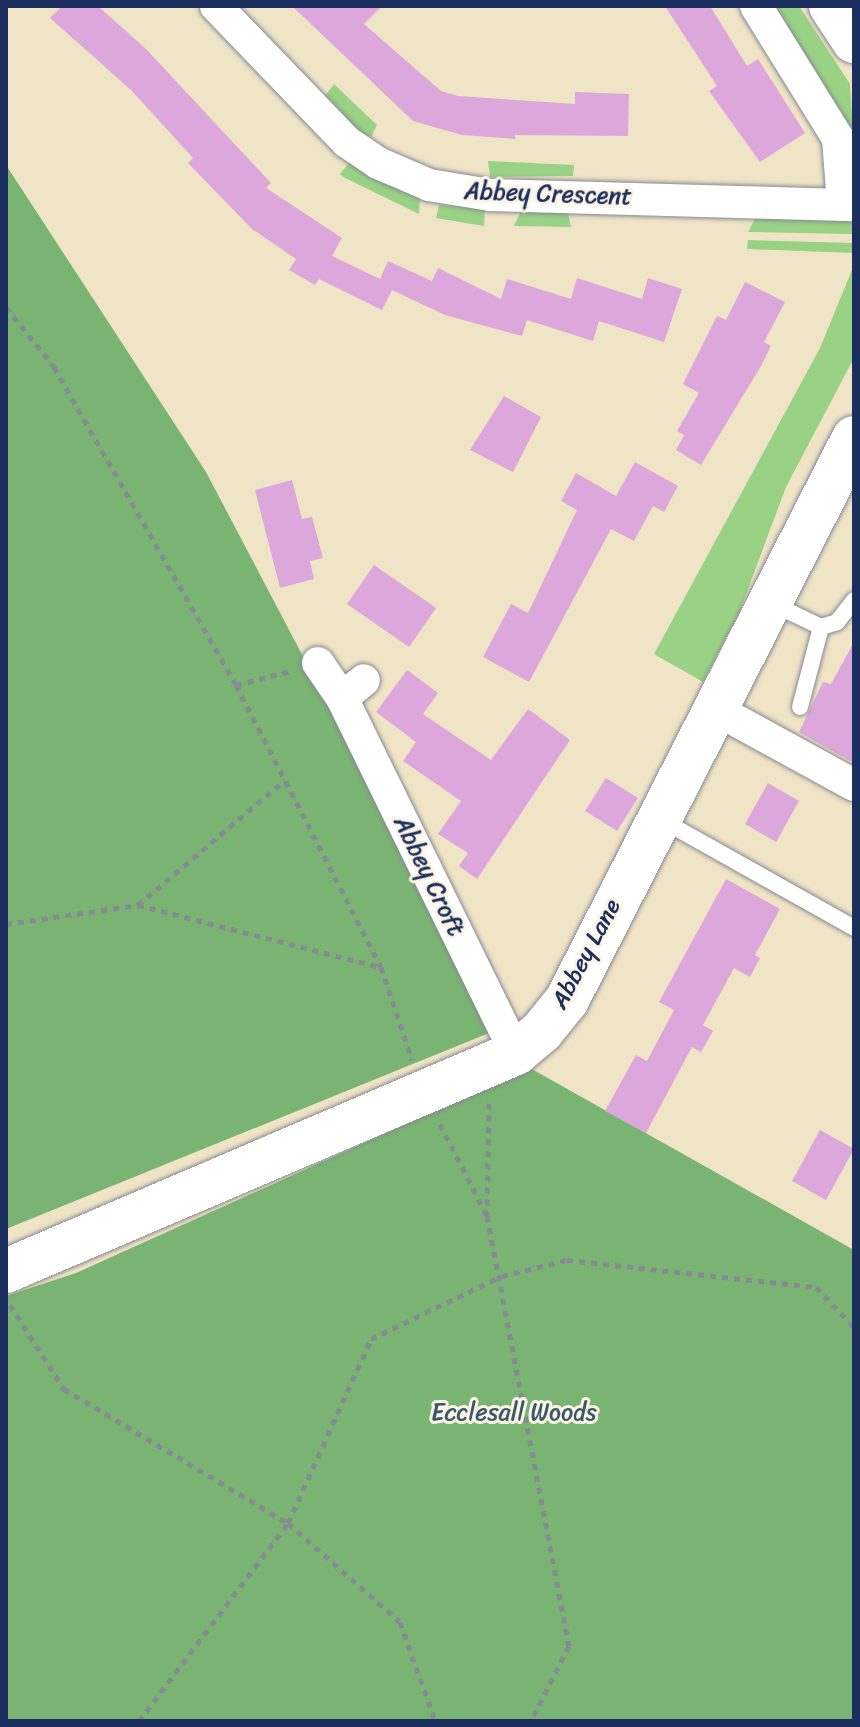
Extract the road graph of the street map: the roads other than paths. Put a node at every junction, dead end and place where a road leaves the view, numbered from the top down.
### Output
1 (216, 6) edge
2 (756, 6) edge
3 (831, 6) edge
4 (854, 41) edge
5 (848, 205) edge
6 (854, 438) edge
7 (854, 600) edge
8 (773, 604) junction
9 (821, 627) junction
10 (318, 663) road end
11 (800, 707) dead end
12 (717, 710) junction
13 (854, 785) edge
14 (658, 818) junction
15 (854, 928) edge
16 (516, 1053) junction
17 (6, 1271) edge

1 - 5 street, Abbey Crescent
2 - 5 street
3 - 4 main road
6 - 8 main road, Abbey Lane
7 - 9 lane
8 - 9 lane
8 - 12 main road, Abbey Lane
9 - 11 lane
10 - 16 street, Abbey Croft
12 - 13 street
12 - 14 main road, Abbey Lane
14 - 15 lane
14 - 16 main road, Abbey Lane
16 - 17 main road, Abbey Lane

